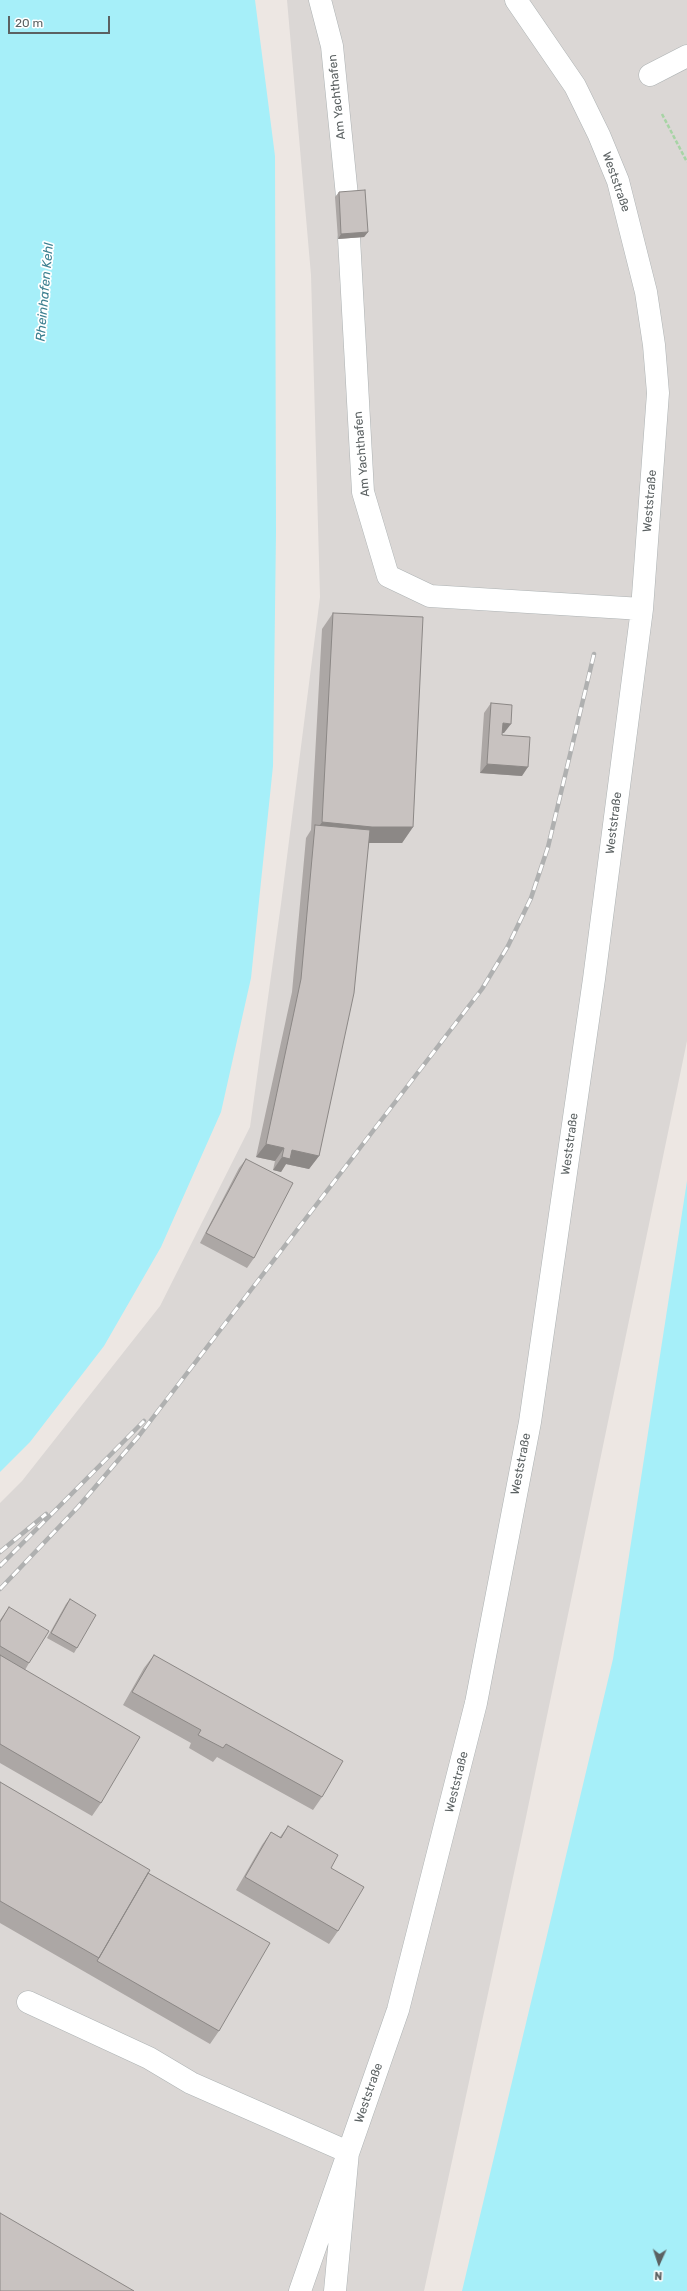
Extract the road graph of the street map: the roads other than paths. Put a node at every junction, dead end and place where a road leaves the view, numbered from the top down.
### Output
1 (320, 0) edge
2 (516, 0) edge
3 (687, 56) edge
4 (650, 75) dead end
5 (347, 196) edge
6 (349, 238) edge
7 (642, 609) junction
8 (28, 2002) dead end
9 (348, 2152) junction
10 (300, 2291) edge
11 (335, 2291) edge

1 - 5 street, Am Yachthafen
2 - 7 street, Weststraße
3 - 4 street
6 - 7 street, Am Yachthafen
7 - 9 street, Weststraße
8 - 9 street
9 - 10 street, Weststraße
9 - 11 street

